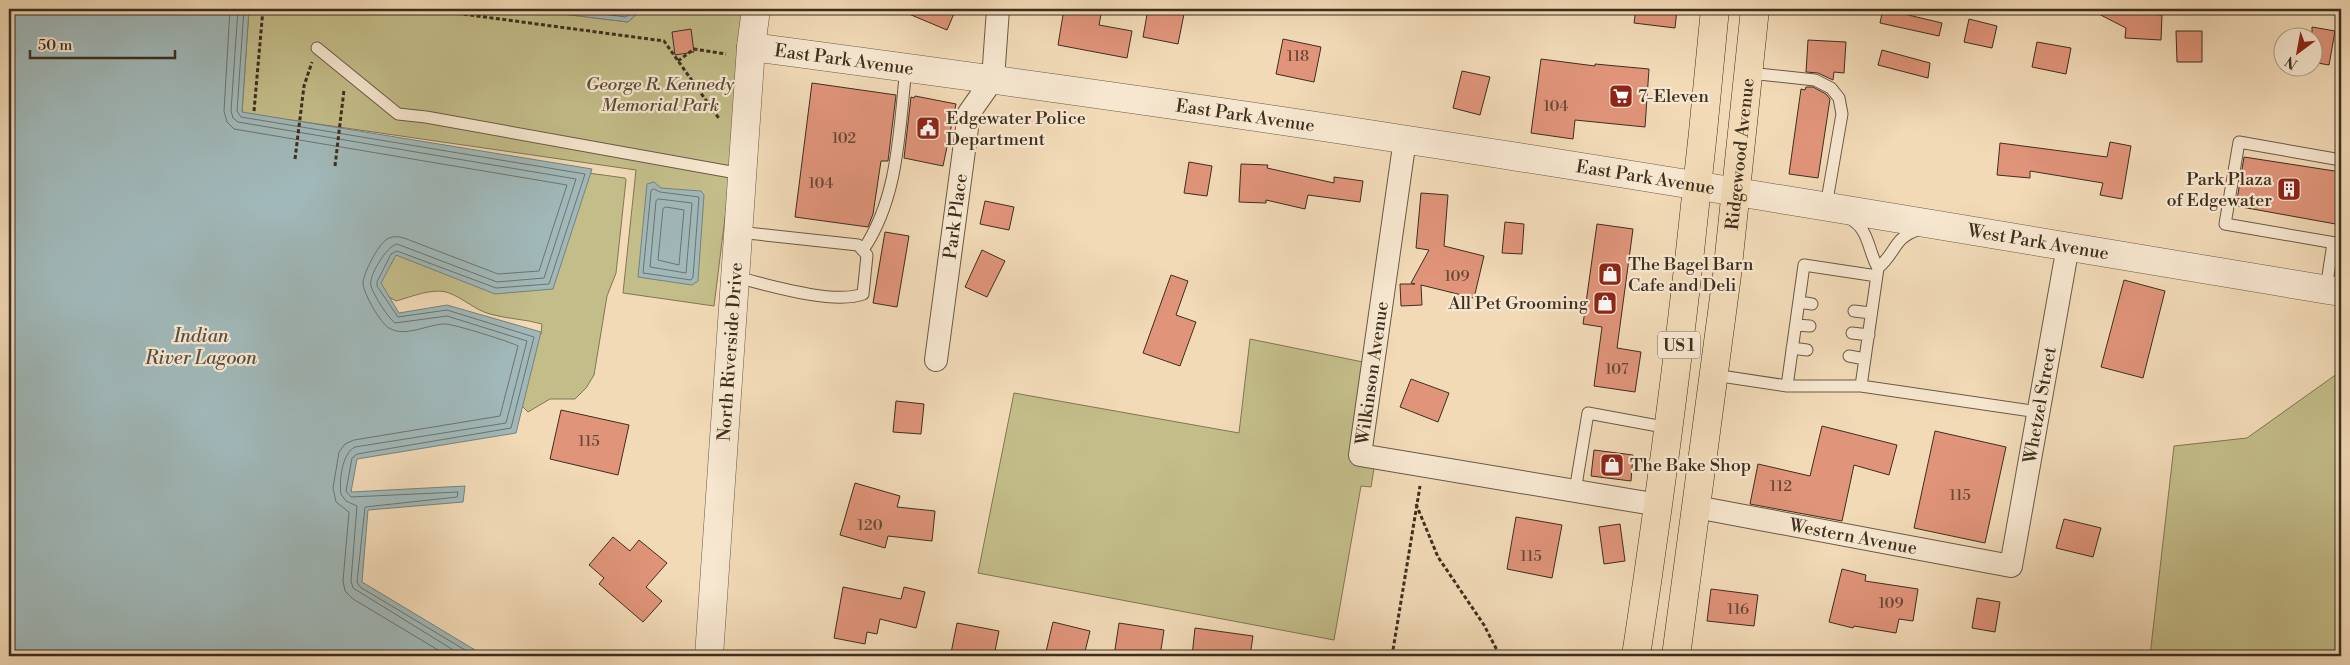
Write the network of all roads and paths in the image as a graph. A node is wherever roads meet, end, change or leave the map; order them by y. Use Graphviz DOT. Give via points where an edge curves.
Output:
graph roads {
  1 [pos="263,9"];
  2 [pos="425,9"];
  3 [pos="756,9"];
  4 [pos="998,9"];
  5 [pos="1715,9"];
  6 [pos="1754,9"];
  7 [pos="317,48"];
  8 [pos="738,51"];
  9 [pos="678,61"];
  10 [pos="906,68"];
  11 [pos="346,72"];
  12 [pos="1749,73"];
  13 [pos="993,79"];
  14 [pos="254,111"];
  15 [pos="720,120"];
  16 [pos="1404,139"];
  17 [pos="295,159"];
  18 [pos="2341,160"];
  19 [pos="335,166"];
  20 [pos="742,174"];
  21 [pos="1698,185"];
  22 [pos="1736,191"];
  23 [pos="1825,206"];
  24 [pos="1936,224"];
  25 [pos="738,232"];
  26 [pos="2337,243"];
  27 [pos="2068,246"];
  28 [pos="863,250"];
  29 [pos="1878,272"];
  30 [pos="736,278"];
  31 [pos="2334,291"];
  32 [pos="1799,302"];
  33 [pos="1812,304"];
  34 [pos="1854,311"];
  35 [pos="1872,313"];
  36 [pos="1796,325"];
  37 [pos="1810,326"];
  38 [pos="1852,333"];
  39 [pos="1869,335"];
  40 [pos="1792,348"];
  41 [pos="1807,350"];
  42 [pos="1849,356"];
  43 [pos="1865,359"];
  44 [pos="936,360"];
  45 [pos="1714,376"];
  46 [pos="1787,386"];
  47 [pos="1861,386"];
  48 [pos="2038,412"];
  49 [pos="1669,428"];
  50 [pos="1424,466"];
  51 [pos="1575,491"];
  52 [pos="1416,504"];
  53 [pos="1659,505"];
  54 [pos="1696,507"];
  55 [pos="2011,566"];
  56 [pos="709,656"];
  57 [pos="1392,656"];
  58 [pos="1500,656"];
  59 [pos="1636,656"];
  60 [pos="1676,656"];
  1 -- 14 [label="path"];
  2 -- 9 [label="path" via="664,40"];
  3 -- 8 [label="street, North Riverside Drive"];
  4 -- 13 [label="street"];
  5 -- 21 [label="main road, US 1"];
  6 -- 12 [label="main road, Ridgewood Avenue / US 1"];
  7 -- 11 [label="lane"];
  7 -- 17 [label="path" via="304,86"];
  8 -- 9 [label="path" via="694,50"];
  8 -- 10 [label="street, East Park Avenue"];
  8 -- 20 [label="street, North Riverside Drive"];
  9 -- 15 [label="path"];
  10 -- 13 [label="street, East Park Avenue"];
  10 -- 28 [label="lane" via="893,179 877,227"];
  11 -- 19 [label="path"];
  11 -- 20 [label="lane" via="398,114"];
  12 -- 22 [label="main road, Ridgewood Avenue / US 1"];
  12 -- 23 [label="lane" via="1815,80 1831,88 1839,98 1842,114"];
  13 -- 16 [label="street, East Park Avenue"];
  13 -- 44 [label="street, Park Place" via="968,113"];
  16 -- 21 [label="street, East Park Avenue"];
  16 -- 50 [label="street, Wilkinson Avenue" via="1360,455"];
  18 -- 26 [label="lane" via="2239,142 2225,224"];
  20 -- 25 [label="street, North Riverside Drive"];
  21 -- 22 [label="street, East Park Avenue"];
  21 -- 49 [label="main road, US 1"];
  22 -- 23 [label="street, West Park Avenue"];
  22 -- 45 [label="main road, Ridgewood Avenue / US 1"];
  23 -- 24 [label="street, West Park Avenue"];
  23 -- 29 [label="lane" via="1853,220 1864,230"];
  24 -- 27 [label="street, West Park Avenue"];
  24 -- 29 [label="lane" via="1906,233"];
  25 -- 28 [label="lane" via="858,245"];
  25 -- 30 [label="street, North Riverside Drive"];
  26 -- 31 [label="lane"];
  27 -- 31 [label="street, West Park Avenue"];
  27 -- 48 [label="street, Whetzel Street"];
  28 -- 30 [label="lane" via="867,255 867,266 862,294 850,299"];
  29 -- 32 [label="lane" via="1804,265"];
  29 -- 35 [label="lane"];
  30 -- 56 [label="street, North Riverside Drive"];
  32 -- 33 [label="lane"];
  32 -- 36 [label="lane"];
  34 -- 35 [label="lane"];
  35 -- 39 [label="lane"];
  36 -- 37 [label="lane"];
  36 -- 40 [label="lane"];
  38 -- 39 [label="lane"];
  39 -- 43 [label="lane"];
  40 -- 41 [label="lane"];
  40 -- 46 [label="lane"];
  42 -- 43 [label="lane"];
  43 -- 47 [label="lane"];
  45 -- 46 [label="lane"];
  45 -- 54 [label="main road, Ridgewood Avenue / US 1"];
  46 -- 47 [label="lane"];
  47 -- 48 [label="lane"];
  48 -- 55 [label="street, Whetzel Street"];
  49 -- 51 [label="lane" via="1588,413"];
  49 -- 53 [label="main road, US 1"];
  50 -- 51 [label="street, Wilkinson Avenue"];
  50 -- 52 [label="path"];
  51 -- 53 [label="street, Wilkinson Avenue"];
  52 -- 57 [label="path"];
  52 -- 58 [label="path" via="1438,557 1484,625"];
  53 -- 59 [label="main road, US 1"];
  54 -- 55 [label="street, Western Avenue"];
  54 -- 60 [label="main road, Ridgewood Avenue / US 1"];
}
